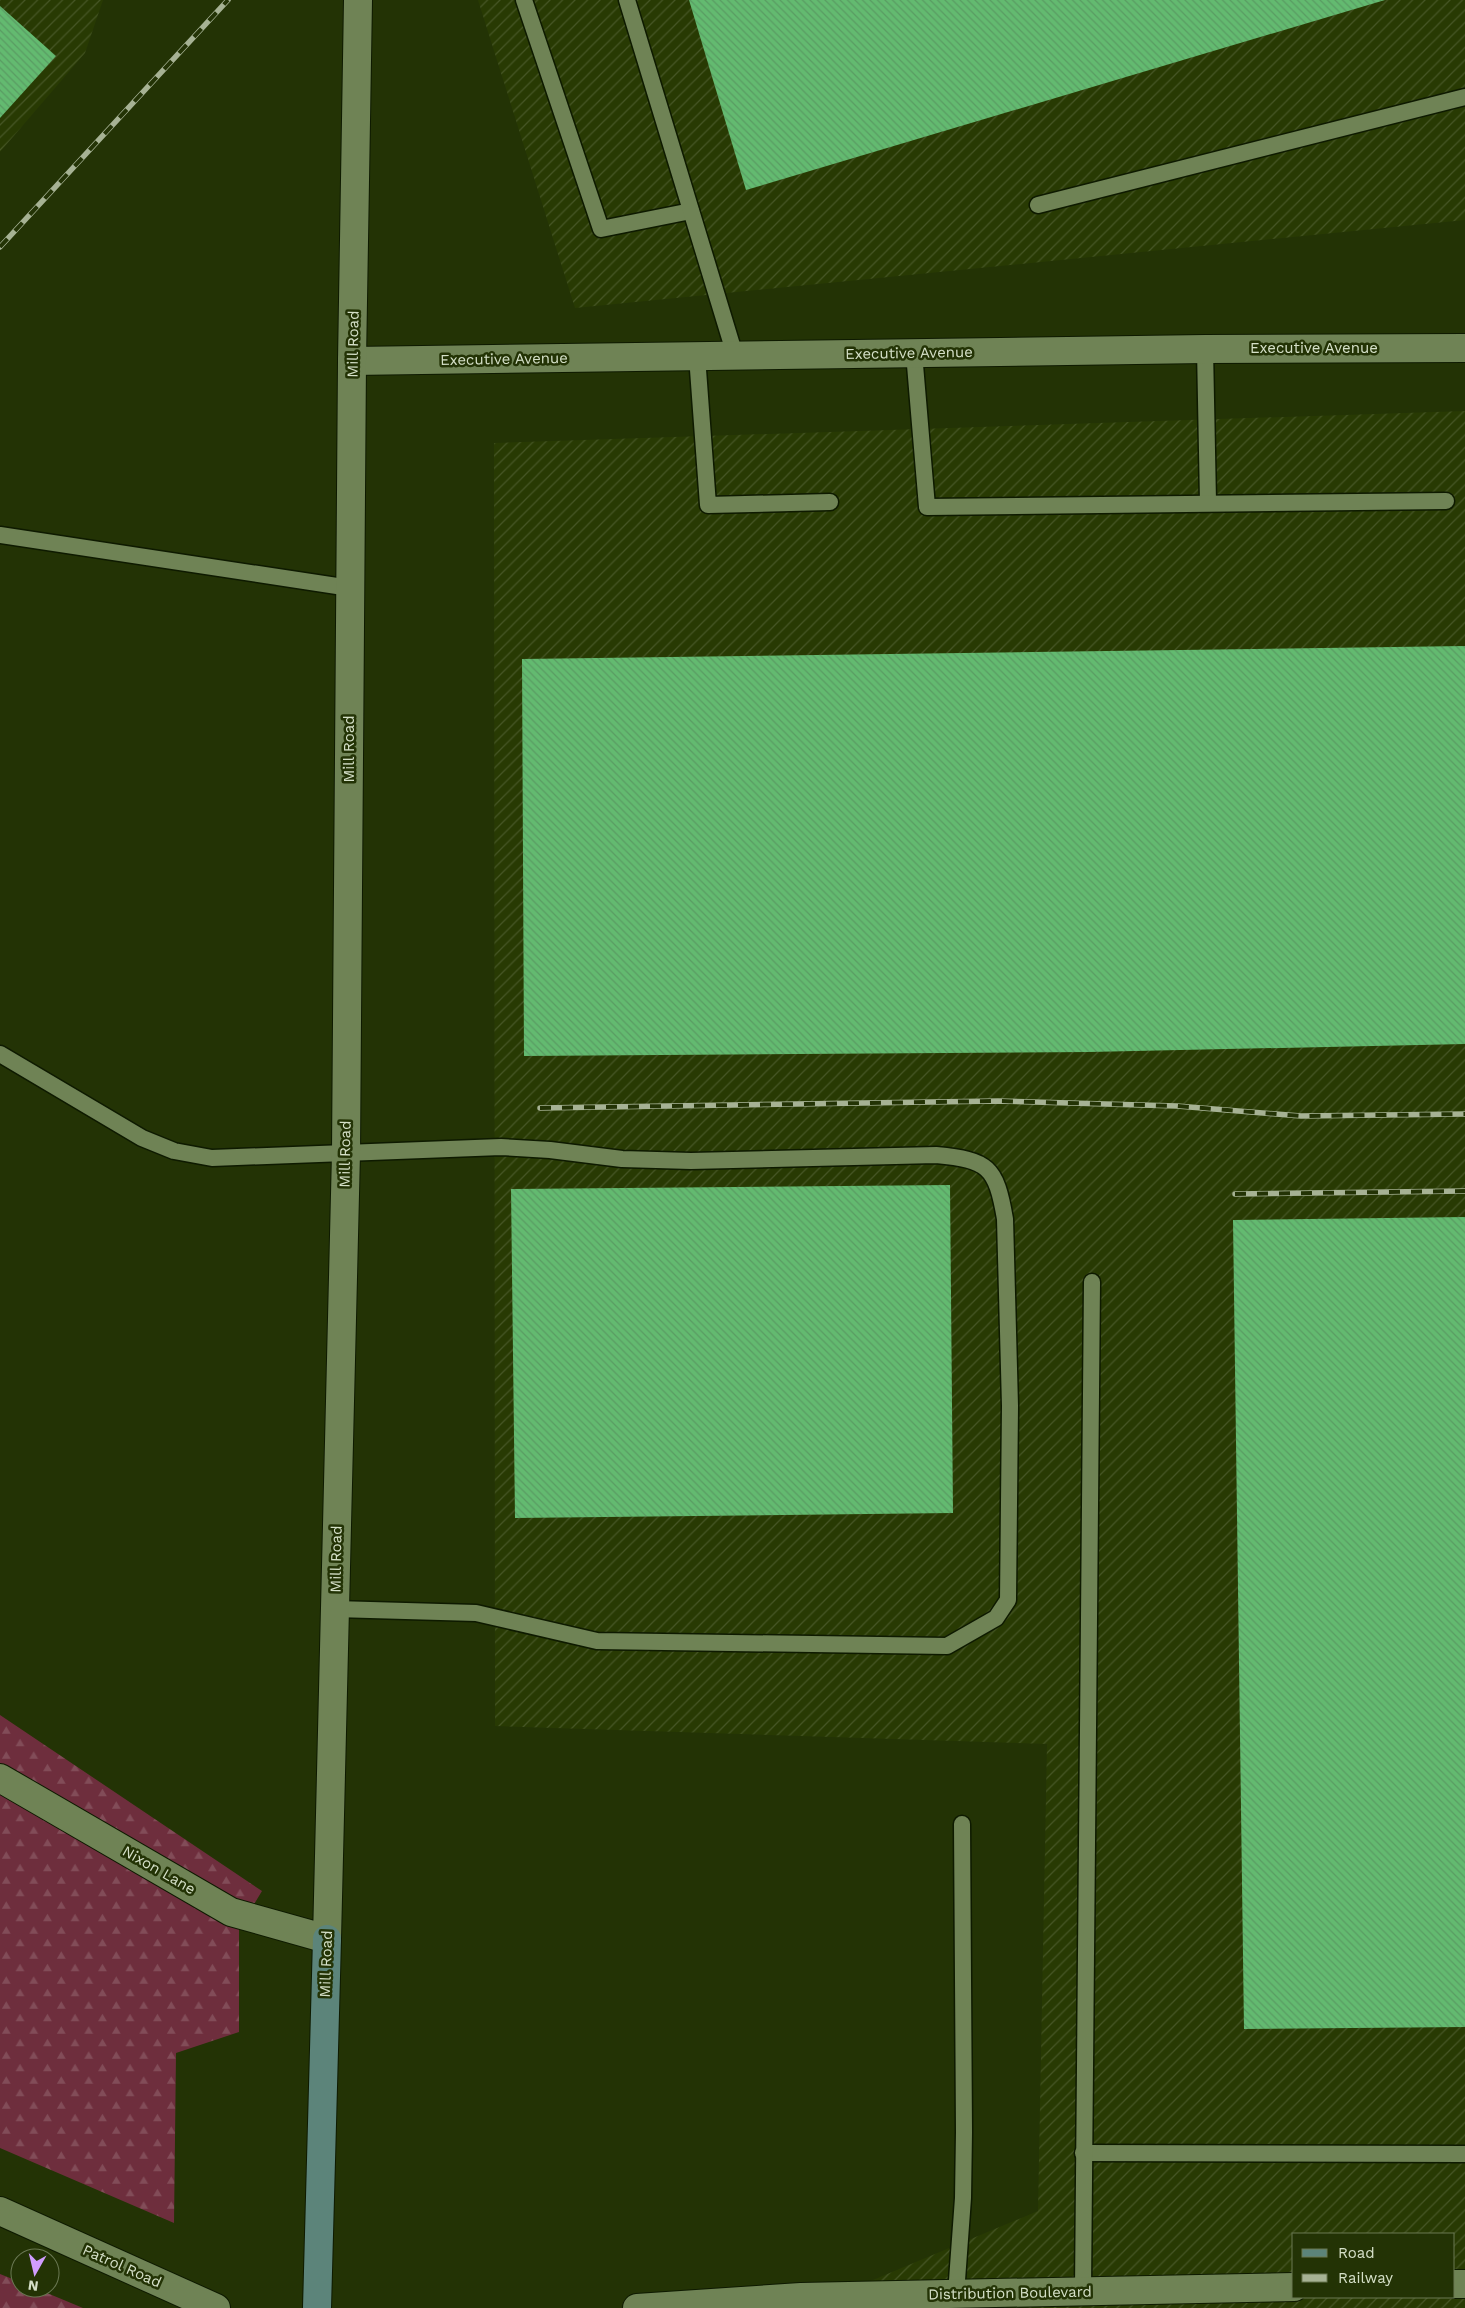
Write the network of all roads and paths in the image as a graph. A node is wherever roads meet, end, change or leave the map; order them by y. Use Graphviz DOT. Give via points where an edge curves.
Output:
graph roads {
  1 [pos="358,0"];
  2 [pos="524,0"];
  3 [pos="627,0"];
  4 [pos="1465,97"];
  5 [pos="1038,205"];
  6 [pos="691,211"];
  7 [pos="1205,348"];
  8 [pos="1465,348"];
  9 [pos="914,353"];
  10 [pos="735,355"];
  11 [pos="697,356"];
  12 [pos="352,361"];
  13 [pos="1446,501"];
  14 [pos="830,502"];
  15 [pos="1208,502"];
  16 [pos="0,535"];
  17 [pos="350,588"];
  18 [pos="0,1054"];
  19 [pos="346,1153"];
  20 [pos="1092,1282"];
  21 [pos="334,1609"];
  22 [pos="0,1778"];
  23 [pos="962,1824"];
  24 [pos="327,1939"];
  25 [pos="1083,2153"];
  26 [pos="1465,2154"];
  27 [pos="0,2211"];
  28 [pos="1292,2287"];
  29 [pos="1083,2292"];
  30 [pos="956,2294"];
  31 [pos="216,2308"];
  32 [pos="317,2308"];
  33 [pos="637,2308"];
  1 -- 12 [label="street, Mill Road"];
  2 -- 6 [label="lane" via="602,229"];
  3 -- 6 [label="lane"];
  4 -- 5 [label="lane"];
  6 -- 10 [label="lane"];
  7 -- 8 [label="street, Executive Avenue"];
  7 -- 9 [label="street, Executive Avenue"];
  7 -- 15 [label="lane"];
  9 -- 10 [label="street, Executive Avenue"];
  9 -- 15 [label="lane" via="927,507"];
  10 -- 11 [label="street, Executive Avenue"];
  11 -- 12 [label="street, Executive Avenue"];
  11 -- 14 [label="lane" via="708,505"];
  12 -- 17 [label="street, Mill Road"];
  13 -- 15 [label="lane"];
  16 -- 17 [label="lane"];
  17 -- 19 [label="street, Mill Road"];
  18 -- 19 [label="lane" via="142,1138 174,1151 212,1158"];
  19 -- 21 [label="street, Mill Road"];
  19 -- 21 [label="lane" via="501,1147 622,1159 731,1162 936,1155 980,1163 992,1175 998,1188 1005,1219 1010,1406 1008,1600 996,1618 947,1646 597,1641 476,1613"];
  20 -- 25 [label="lane"];
  21 -- 24 [label="street, Mill Road"];
  22 -- 24 [label="street, Nixon Lane" via="231,1912"];
  23 -- 30 [label="lane" via="964,2142"];
  24 -- 32 [label="street, Mill Road"];
  25 -- 26 [label="lane"];
  25 -- 29 [label="lane"];
  27 -- 31 [label="street, Patrol Road"];
  28 -- 29 [label="street, Distribution Boulevard"];
  29 -- 30 [label="street, Distribution Boulevard"];
  30 -- 33 [label="street, Distribution Boulevard" via="801,2298"];
}
